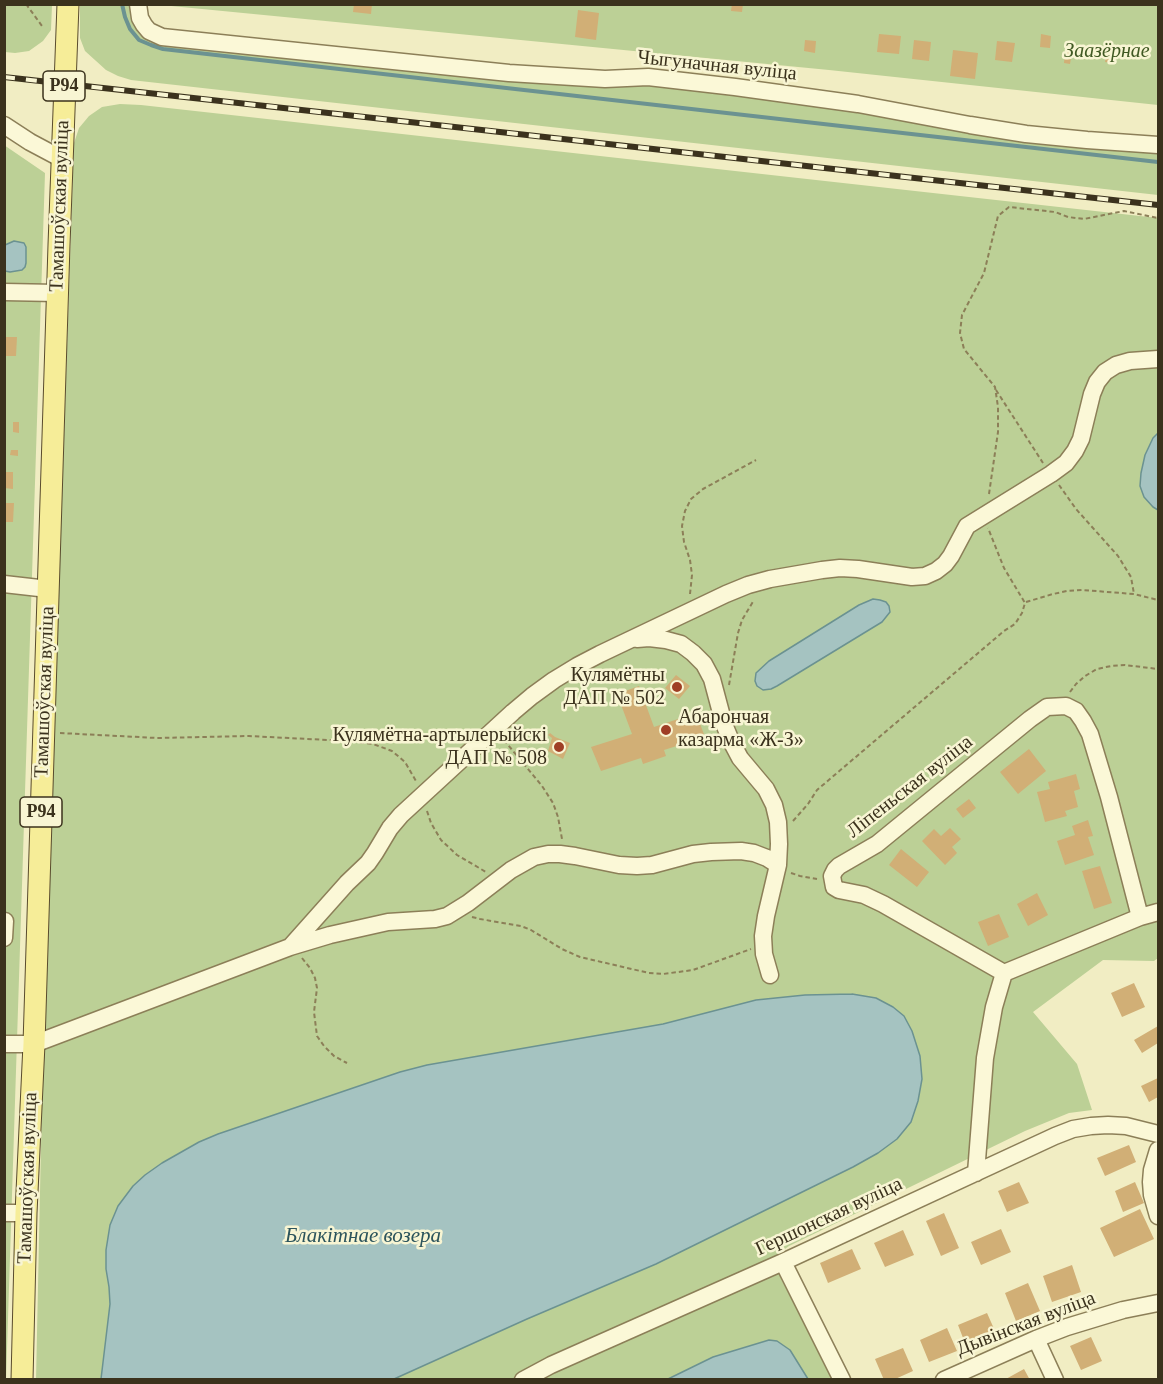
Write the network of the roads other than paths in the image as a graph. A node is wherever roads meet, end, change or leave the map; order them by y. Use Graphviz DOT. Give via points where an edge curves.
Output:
graph roads {
  1 [pos="68,4"];
  2 [pos="138,4"];
  3 [pos="4,125"];
  4 [pos="1158,145"];
  5 [pos="62,159"];
  6 [pos="4,292"];
  7 [pos="57,293"];
  8 [pos="1158,359"];
  9 [pos="4,584"];
  10 [pos="48,589"];
  11 [pos="630,640"];
  12 [pos="778,865"];
  13 [pos="1158,912"];
  14 [pos="1140,917"];
  15 [pos="5,921"];
  16 [pos="4,938"];
  17 [pos="291,947"];
  18 [pos="1004,973"];
  19 [pos="770,975"];
  20 [pos="4,1044"];
  21 [pos="34,1044"];
  22 [pos="1158,1134"];
  23 [pos="1158,1150"];
  24 [pos="976,1173"];
  25 [pos="4,1213"];
  26 [pos="26,1213"];
  27 [pos="1158,1216"];
  28 [pos="783,1262"];
  29 [pos="1158,1303"];
  30 [pos="1036,1339"];
  31 [pos="22,1380"];
  32 [pos="523,1380"];
  33 [pos="842,1380"];
  34 [pos="944,1380"];
  35 [pos="1056,1380"];
  1 -- 5 [label="main road, Тамашоўская вуліца / Р94"];
  2 -- 4 [label="street, Чыгуначная вуліца" via="144,25 162,37 542,76 648,76 858,104 1026,134"];
  3 -- 5 [label="street"];
  5 -- 7 [label="main road, Тамашоўская вуліца / Р94"];
  6 -- 7 [label="street"];
  7 -- 10 [label="main road, Тамашоўская вуліца / Р94"];
  8 -- 11 [label="street" via="1130,361 1106,372 1097,382 1081,439 1066,463 967,526 951,556 936,571 912,577 840,568 770,579 726,594"];
  9 -- 10 [label="street"];
  10 -- 21 [label="main road, Тамашоўская вуліца / Р94"];
  11 -- 12 [label="street" via="649,638 681,644 704,664 740,758 774,805"];
  11 -- 17 [label="street" via="577,666 531,696 401,815 368,863"];
  12 -- 17 [label="street" via="741,851 693,854 637,866 548,854 517,866 458,910 435,919 371,925"];
  12 -- 19 [label="street" via="766,916 764,954"];
  13 -- 14 [label="street"];
  14 -- 18 [label="street"];
  14 -- 18 [label="street, Ліпеньская вуліца" via="1089,734 1076,711 1066,706 1047,707 877,844 839,866 832,879 839,890 873,899"];
  15 -- 16 [label="street"];
  17 -- 21 [label="street"];
  18 -- 24 [label="street" via="985,1058"];
  20 -- 21 [label="street"];
  21 -- 26 [label="main road, Тамашоўская вуліца / Р94"];
  22 -- 24 [label="street, Гершонская вуліца" via="1126,1126 1073,1129"];
  23 -- 27 [label="street" via="1151,1182"];
  24 -- 28 [label="street, Гершонская вуліца"];
  25 -- 26 [label="street"];
  26 -- 31 [label="main road, Тамашоўская вуліца / Р94"];
  28 -- 32 [label="street, Гершонская вуліца"];
  28 -- 33 [label="street"];
  29 -- 30 [label="street, Дывінская вуліца" via="1093,1318"];
  30 -- 34 [label="street, Дывінская вуліца"];
  30 -- 35 [label="street"];
}
